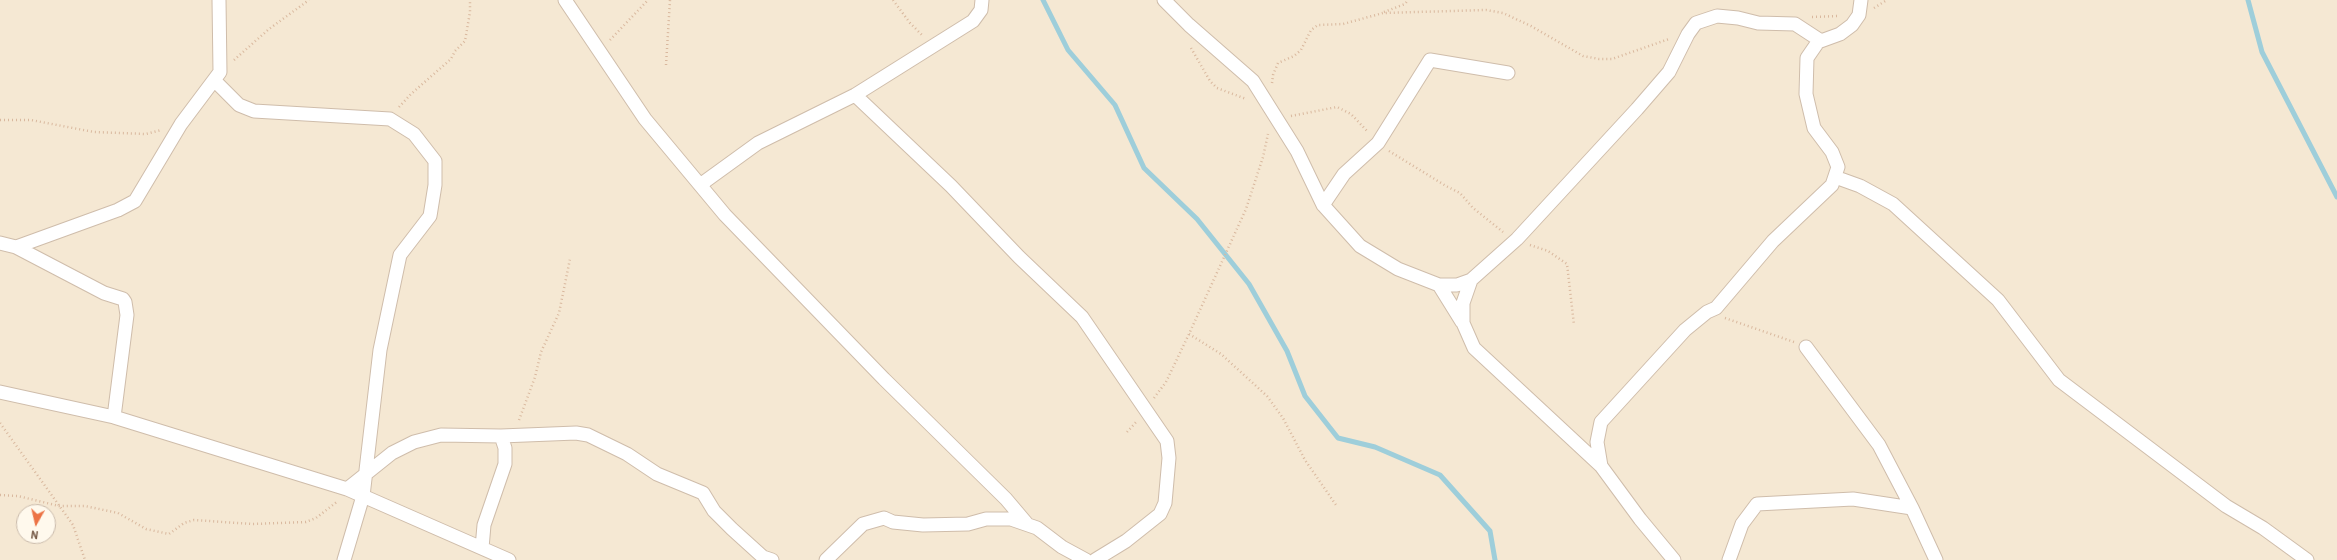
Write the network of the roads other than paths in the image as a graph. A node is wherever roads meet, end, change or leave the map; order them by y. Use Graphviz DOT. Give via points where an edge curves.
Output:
graph roads {
  1 [pos="219,0"];
  2 [pos="565,0"];
  3 [pos="982,0"];
  4 [pos="1164,0"];
  5 [pos="1861,0"];
  6 [pos="1821,41"];
  7 [pos="1508,73"];
  8 [pos="217,76"];
  9 [pos="855,95"];
  10 [pos="1835,177"];
  11 [pos="700,185"];
  12 [pos="1323,205"];
  13 [pos="0,243"];
  14 [pos="16,247"];
  15 [pos="1471,280"];
  16 [pos="1438,285"];
  17 [pos="1463,323"];
  18 [pos="1806,346"];
  19 [pos="0,392"];
  20 [pos="114,417"];
  21 [pos="505,436"];
  22 [pos="1601,466"];
  23 [pos="366,474"];
  24 [pos="347,489"];
  25 [pos="363,496"];
  26 [pos="1912,508"];
  27 [pos="1028,525"];
  28 [pos="482,548"];
  29 [pos="344,560"];
  30 [pos="509,560"];
  31 [pos="772,560"];
  32 [pos="826,560"];
  33 [pos="1086,560"];
  34 [pos="1095,560"];
  35 [pos="1674,560"];
  36 [pos="1729,560"];
  37 [pos="1936,560"];
  38 [pos="2307,560"];
  1 -- 8 [label="street"];
  2 -- 11 [label="street" via="645,119"];
  3 -- 9 [label="street" via="981,10 973,21"];
  4 -- 12 [label="street" via="1253,81 1297,151"];
  5 -- 6 [label="street" via="1859,15 1852,26"];
  6 -- 10 [label="street" via="1807,58 1806,94 1814,128 1832,152 1838,167"];
  6 -- 15 [label="street" via="1794,24 1758,24 1738,18 1717,16 1696,23 1669,72 1580,172 1516,239"];
  7 -- 12 [label="street" via="1430,60 1378,143 1344,174"];
  8 -- 14 [label="street" via="181,124 136,201"];
  8 -- 23 [label="street" via="239,105 254,111 390,119 414,134 435,161 430,216 400,255 380,350"];
  9 -- 11 [label="street" via="758,142"];
  9 -- 34 [label="street" via="951,186 1019,258 1082,317 1167,441 1169,458 1165,503 1160,514 1148,526"];
  10 -- 22 [label="street" via="1832,185 1773,241 1716,308 1685,330 1601,422 1597,442"];
  10 -- 38 [label="street" via="1860,186 1893,204 1998,300 2059,380 2226,506 2263,528"];
  11 -- 27 [label="street" via="730,221 884,379 1006,499"];
  12 -- 16 [label="street" via="1360,246 1398,269"];
  13 -- 14 [label="street"];
  14 -- 20 [label="street" via="125,302 127,315"];
  15 -- 16 [label="street" via="1457,285"];
  15 -- 17 [label="street" via="1463,303"];
  16 -- 17 [label="street"];
  17 -- 22 [label="street" via="1474,348"];
  18 -- 26 [label="street" via="1879,446"];
  19 -- 20 [label="street"];
  20 -- 24 [label="street"];
  21 -- 23 [label="street" via="441,434 414,442 392,453"];
  21 -- 28 [label="street" via="506,464 484,525"];
  21 -- 31 [label="street" via="576,433 588,435 627,454 657,474 703,494 714,511 732,529 763,557"];
  22 -- 35 [label="street"];
  23 -- 24 [label="street"];
  23 -- 25 [label="street"];
  24 -- 25 [label="street"];
  25 -- 28 [label="street"];
  25 -- 29 [label="street"];
  26 -- 36 [label="street" via="1853,499 1757,504 1742,524"];
  26 -- 37 [label="street"];
  27 -- 32 [label="street" via="1011,519 986,519 968,524 923,525 893,522 884,518 863,524"];
  27 -- 33 [label="street" via="1037,528 1062,547"];
  28 -- 30 [label="street"];
}
